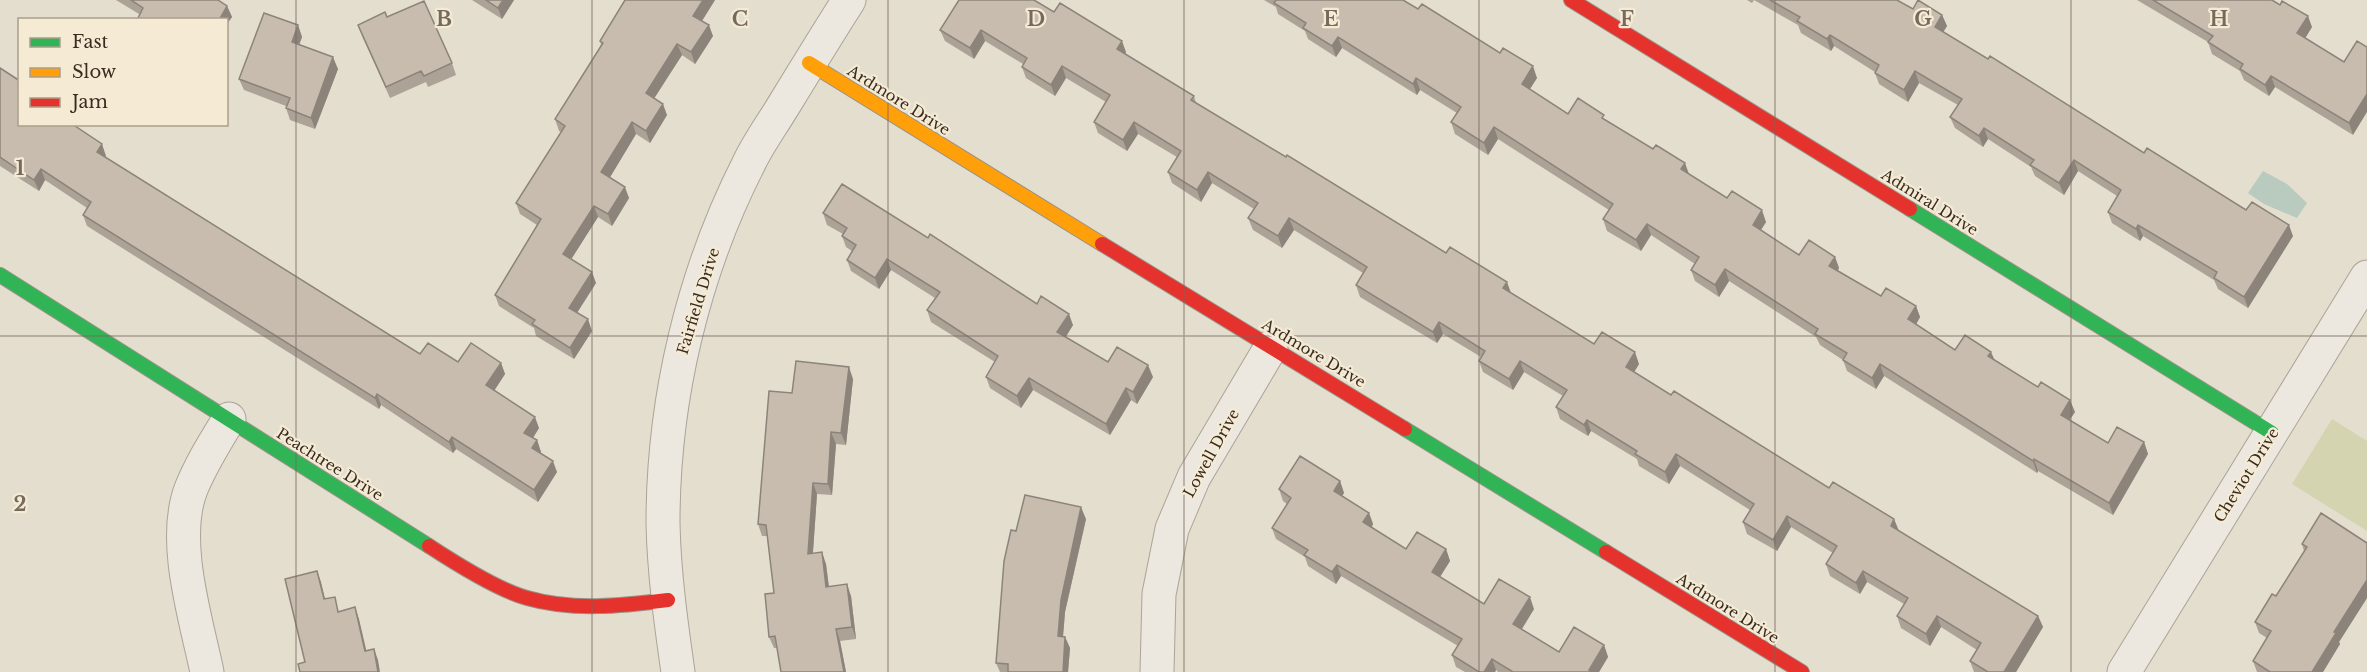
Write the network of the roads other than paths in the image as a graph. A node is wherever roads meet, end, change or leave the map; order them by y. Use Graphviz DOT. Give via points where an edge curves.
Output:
graph roads {
  1 [pos="849,0"];
  2 [pos="1571,0"];
  3 [pos="809,63"];
  4 [pos="0,275"];
  5 [pos="2367,277"];
  6 [pos="1271,347"];
  7 [pos="229,419"];
  8 [pos="2272,433"];
  9 [pos="668,600"];
  10 [pos="207,672"];
  11 [pos="678,672"];
  12 [pos="1157,672"];
  13 [pos="1802,672"];
  14 [pos="2124,672"];
  1 -- 3 [label="street, Fairfield Drive"];
  2 -- 8 [label="street, Admiral Drive"];
  3 -- 6 [label="street, Ardmore Drive"];
  3 -- 9 [label="street, Fairfield Drive" via="749,162 723,220 684,339 672,401 666,464 663,523"];
  4 -- 7 [label="street, Peachtree Drive"];
  5 -- 8 [label="street, Cheviot Drive"];
  6 -- 12 [label="street, Lowell Drive" via="1194,477 1172,529 1159,594"];
  6 -- 13 [label="street, Ardmore Drive"];
  7 -- 9 [label="street, Peachtree Drive" via="446,557 526,598 580,606"];
  7 -- 10 [label="street" via="190,490 184,521 185,559"];
  8 -- 14 [label="street, Cheviot Drive"];
  9 -- 11 [label="street, Fairfield Drive"];
}
